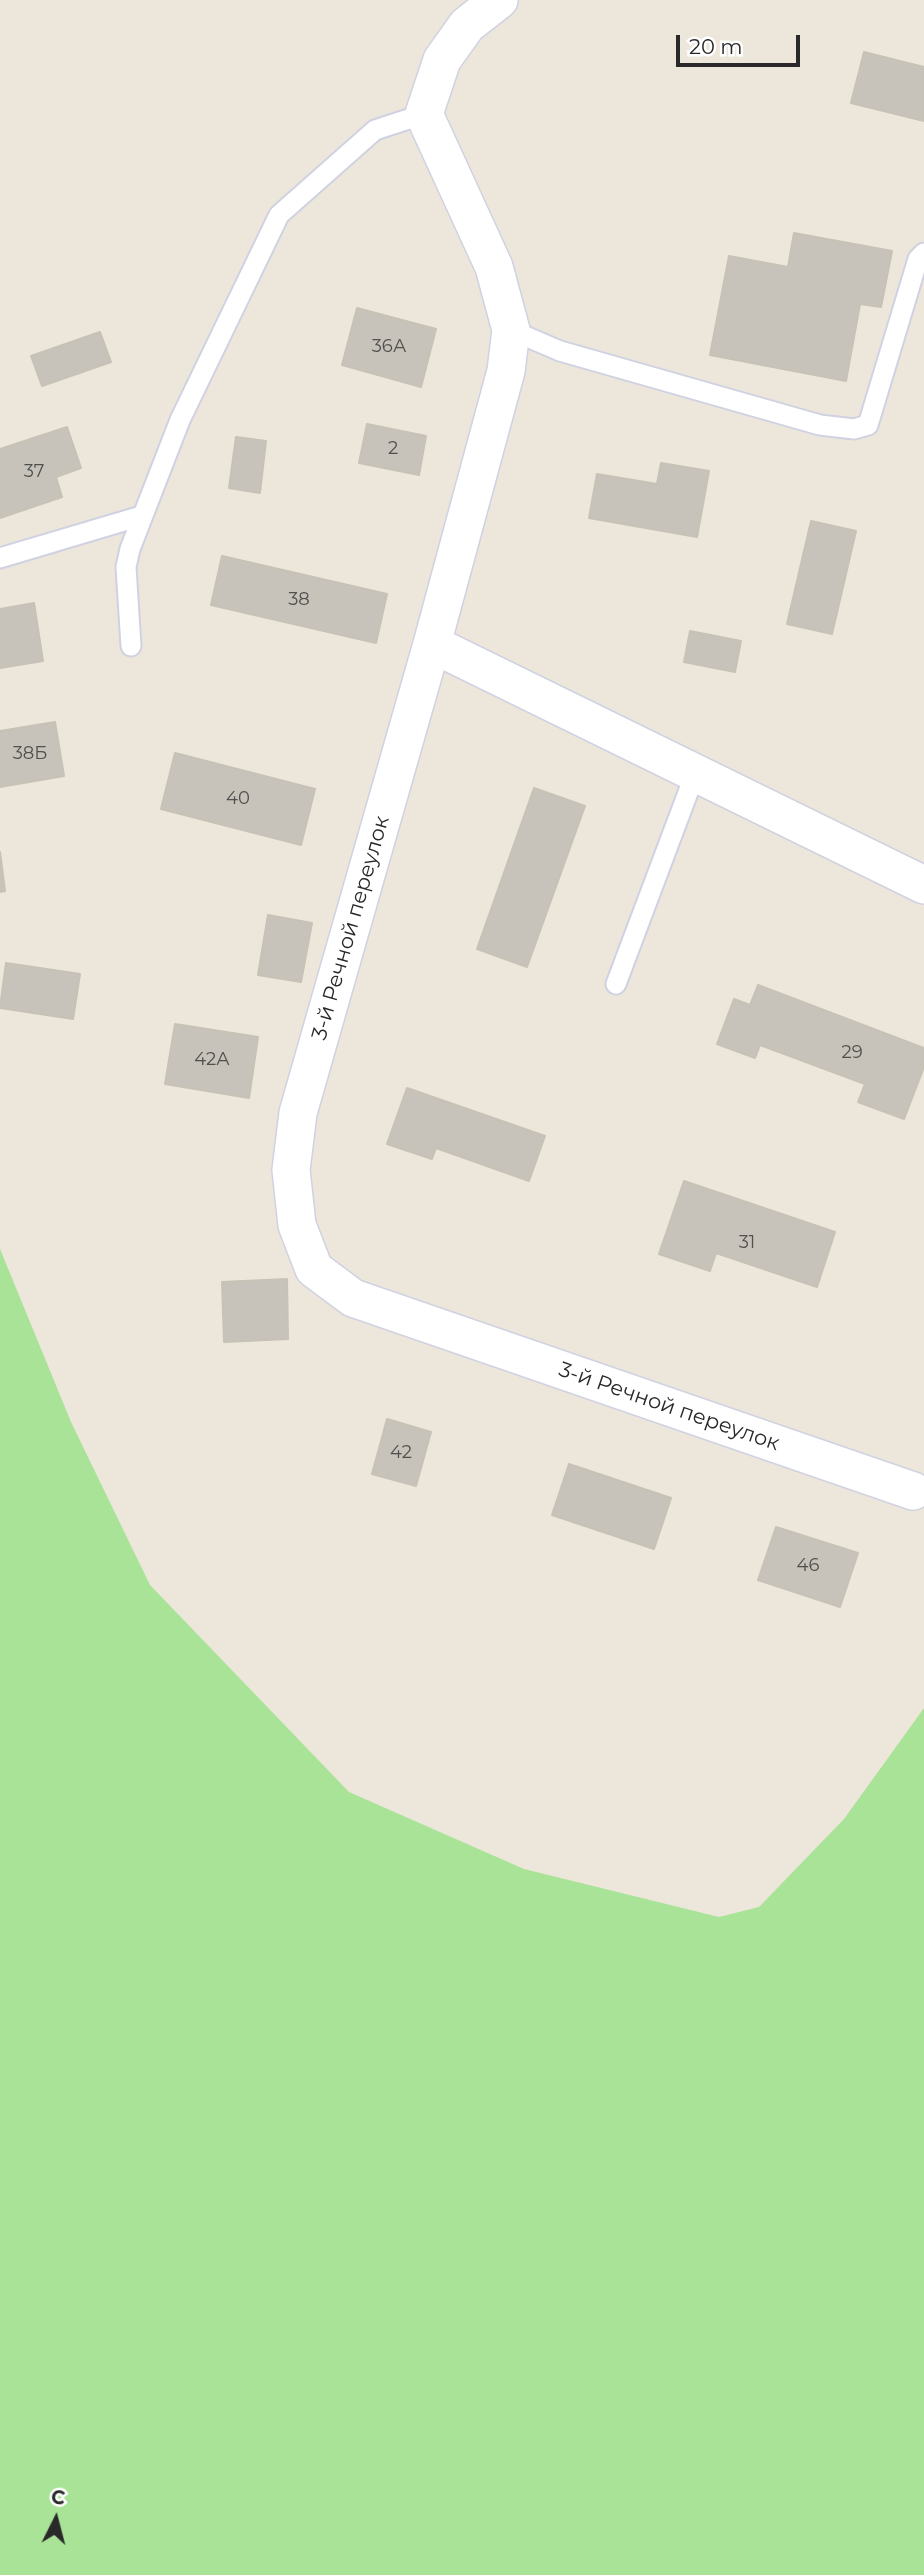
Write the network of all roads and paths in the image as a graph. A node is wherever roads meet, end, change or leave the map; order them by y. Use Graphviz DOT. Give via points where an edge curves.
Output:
graph roads {
  1 [pos="499,0"];
  2 [pos="424,114"];
  3 [pos="924,253"];
  4 [pos="511,330"];
  5 [pos="141,516"];
  6 [pos="0,558"];
  7 [pos="432,644"];
  8 [pos="131,646"];
  9 [pos="695,774"];
  10 [pos="924,885"];
  11 [pos="616,984"];
  12 [pos="913,1491"];
  1 -- 2 [label="street" via="467,25 442,60"];
  2 -- 4 [label="street, 3-й Речной переулок" via="494,267"];
  2 -- 5 [label="lane" via="375,130 279,215 180,420"];
  3 -- 4 [label="lane" via="918,260 868,425 853,429 820,425 560,351"];
  4 -- 7 [label="street, 3-й Речной переулок" via="506,371"];
  5 -- 6 [label="lane"];
  5 -- 8 [label="lane" via="126,567"];
  7 -- 9 [label="street"];
  7 -- 12 [label="street, 3-й Речной переулок" via="298,1113 291,1170 297,1225 314,1269 353,1298"];
  9 -- 10 [label="street"];
  9 -- 11 [label="lane"];
}
